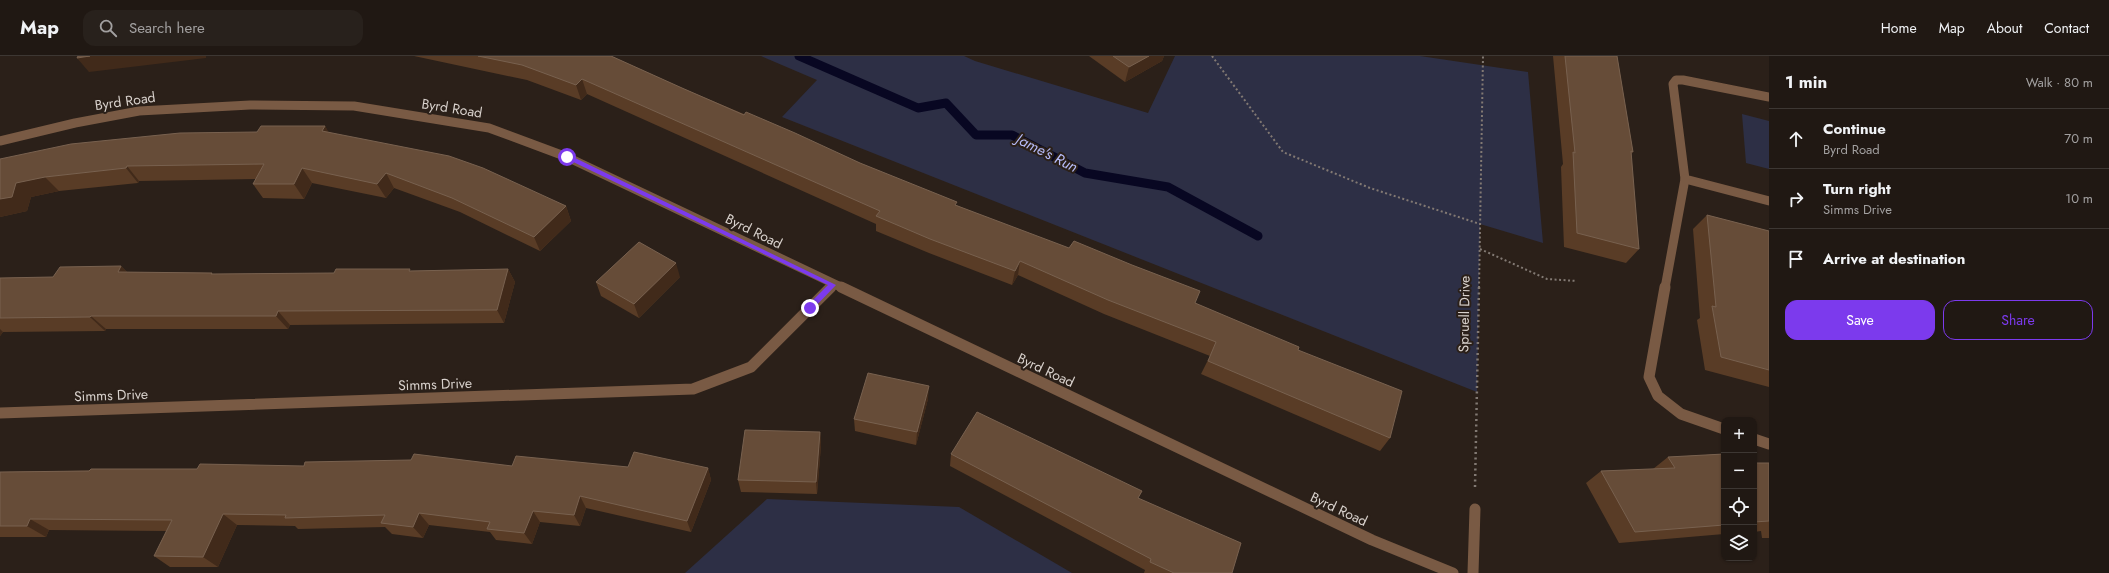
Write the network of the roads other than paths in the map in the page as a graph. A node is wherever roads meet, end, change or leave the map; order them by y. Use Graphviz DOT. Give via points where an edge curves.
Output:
graph roads {
  1 [pos="1769,97"];
  2 [pos="0,142"];
  3 [pos="1685,179"];
  4 [pos="1769,201"];
  5 [pos="832,285"];
  6 [pos="0,413"];
  7 [pos="1721,428"];
  8 [pos="1757,440"];
  9 [pos="1769,444"];
  10 [pos="1475,509"];
  11 [pos="1453,573"];
  12 [pos="1473,573"];
  1 -- 3 [label="street" via="1676,80 1673,84"];
  2 -- 5 [label="street, Byrd Road" via="75,123 139,111 250,105 354,106 489,128 567,157"];
  3 -- 4 [label="street"];
  3 -- 7 [label="street" via="1649,377 1658,396 1681,414"];
  5 -- 6 [label="street, Simms Drive" via="750,367 693,389"];
  5 -- 11 [label="street, Byrd Road" via="1372,540"];
  8 -- 9 [label="street"];
  10 -- 12 [label="street"];
}
